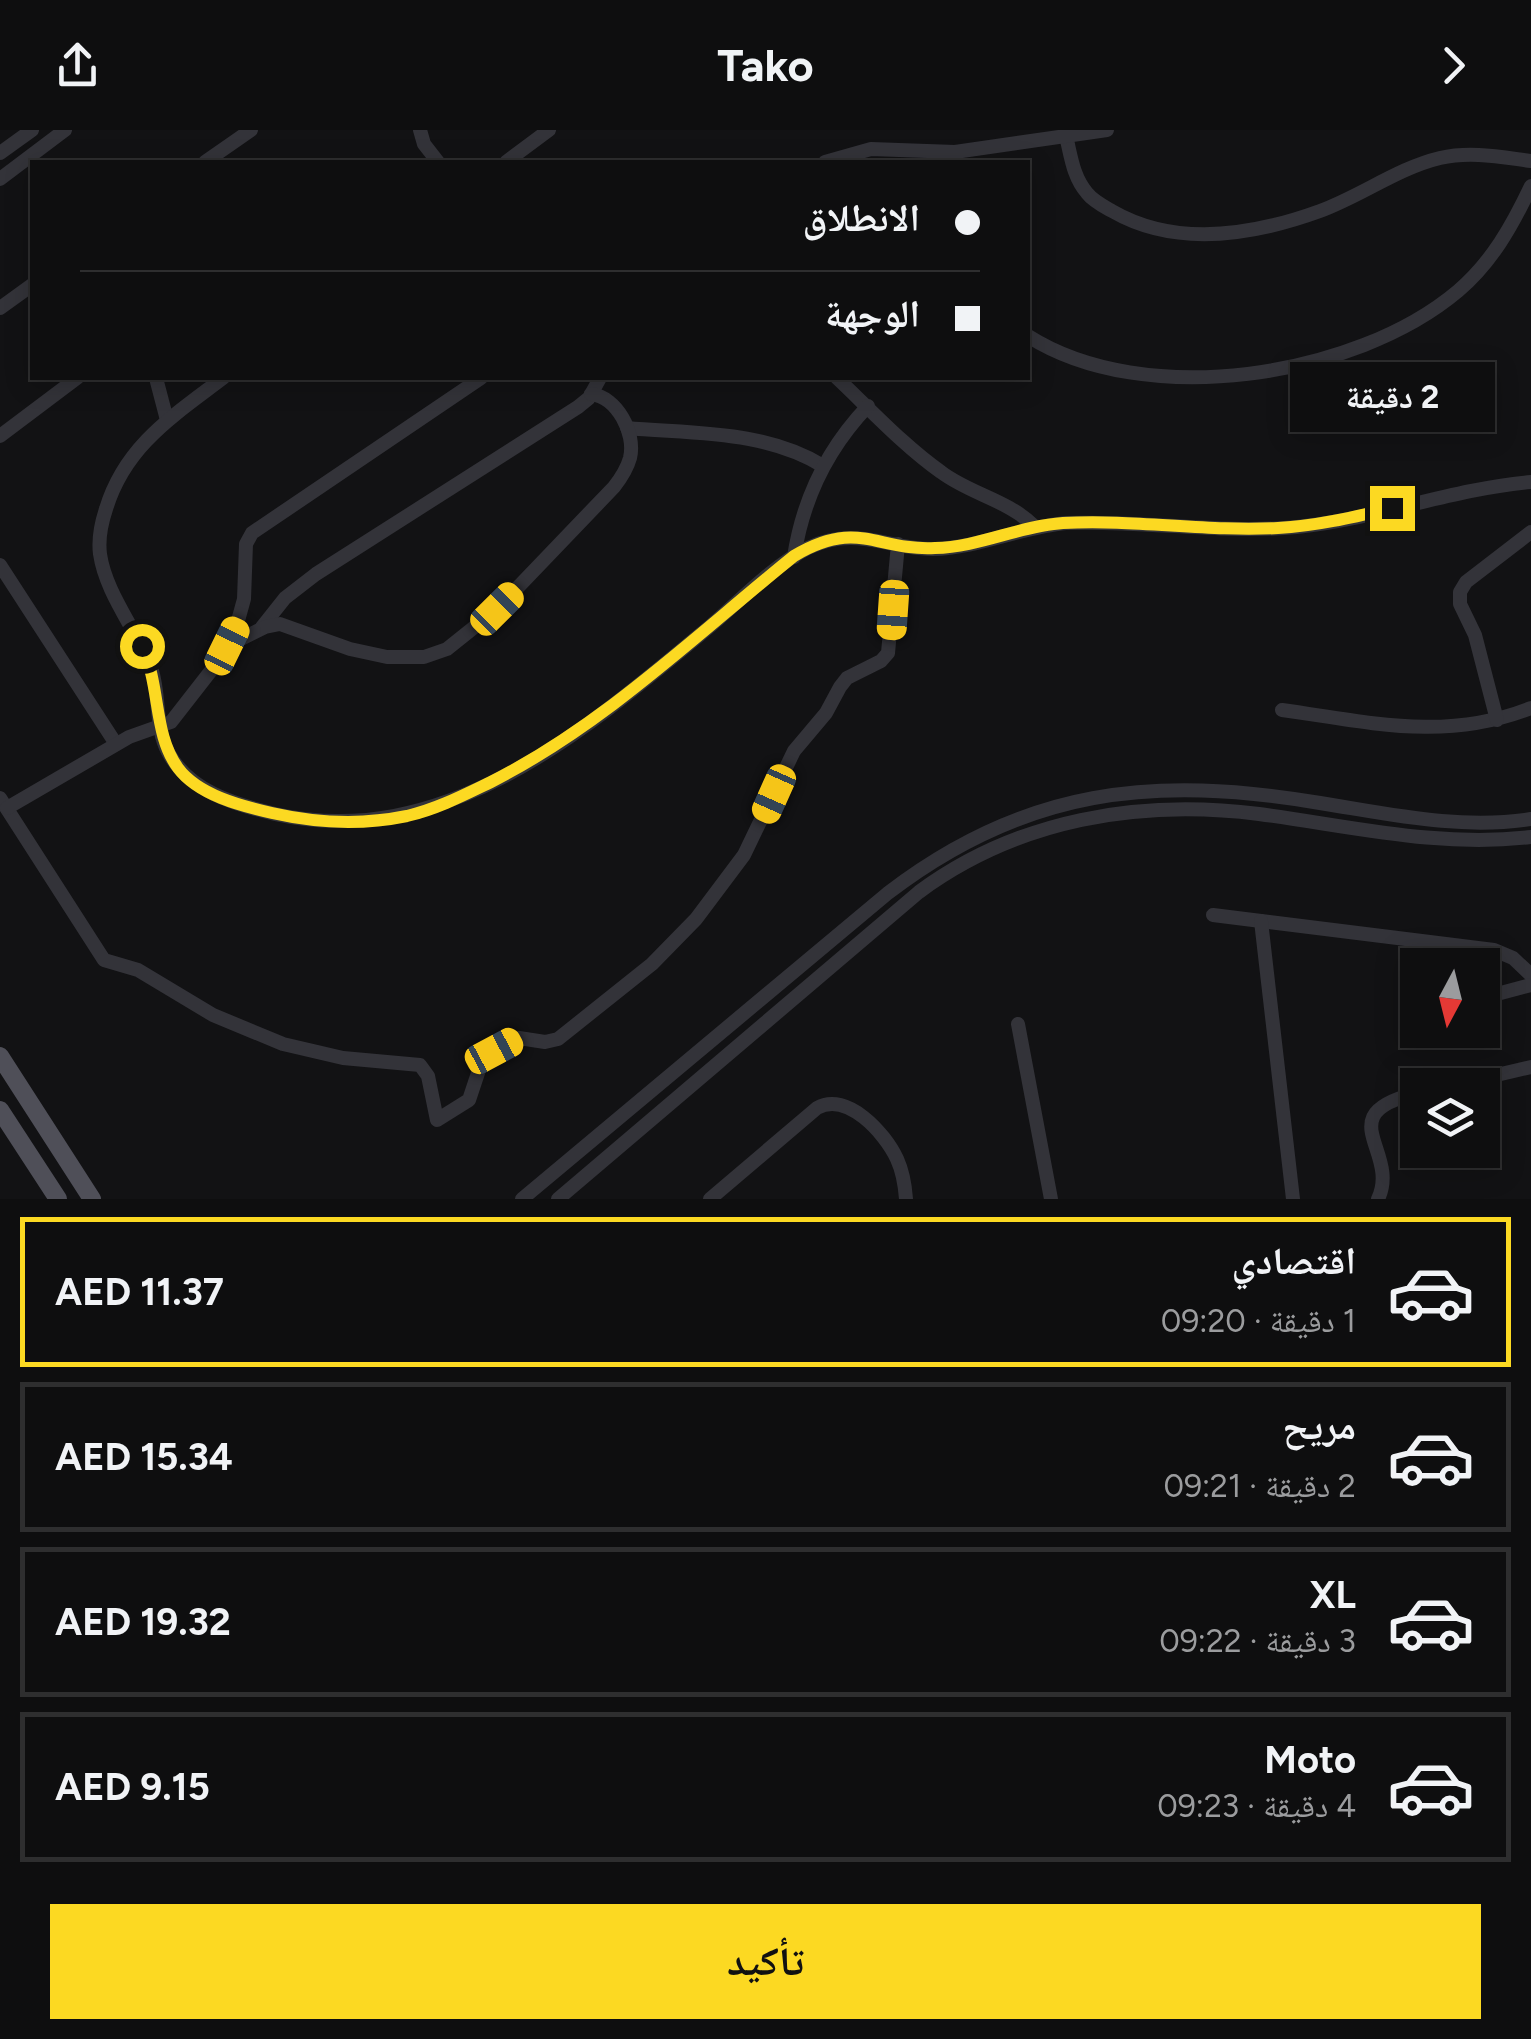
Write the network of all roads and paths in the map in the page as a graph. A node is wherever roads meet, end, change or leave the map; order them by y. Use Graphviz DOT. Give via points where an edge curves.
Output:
graph roads {
  1 [pos="32,130"];
  2 [pos="65,130"];
  3 [pos="251,130"];
  4 [pos="420,130"];
  5 [pos="549,130"];
  6 [pos="1107,130"];
  7 [pos="1066,136"];
  8 [pos="0,153"];
  9 [pos="915,157"];
  10 [pos="208,160"];
  11 [pos="436,160"];
  12 [pos="509,160"];
  13 [pos="832,160"];
  14 [pos="1531,162"];
  15 [pos="0,179"];
  16 [pos="1531,186"];
  17 [pos="30,286"];
  18 [pos="0,308"];
  19 [pos="1030,337"];
  20 [pos="74,380"];
  21 [pos="157,380"];
  22 [pos="221,380"];
  23 [pos="478,380"];
  24 [pos="599,380"];
  25 [pos="839,380"];
  26 [pos="591,394"];
  27 [pos="868,406"];
  28 [pos="167,420"];
  29 [pos="627,428"];
  30 [pos="0,436"];
  31 [pos="822,466"];
  32 [pos="1531,482"];
  33 [pos="1034,526"];
  34 [pos="1531,532"];
  35 [pos="898,544"];
  36 [pos="794,556"];
  37 [pos="0,565"];
  38 [pos="260,629"];
  39 [pos="227,646"];
  40 [pos="1531,708"];
  41 [pos="1282,710"];
  42 [pos="1497,720"];
  43 [pos="161,728"];
  44 [pos="116,744"];
  45 [pos="3,803"];
  46 [pos="1531,819"];
  47 [pos="1531,837"];
  48 [pos="1213,915"];
  49 [pos="1261,921"];
  50 [pos="1531,975"];
  51 [pos="1531,985"];
  52 [pos="1500,993"];
  53 [pos="1018,1024"];
  54 [pos="0,1056"];
  55 [pos="1531,1067"];
  56 [pos="1500,1074"];
  57 [pos="1400,1098"];
  58 [pos="0,1110"];
  59 [pos="58,1199"];
  60 [pos="92,1199"];
  61 [pos="522,1199"];
  62 [pos="558,1199"];
  63 [pos="710,1199"];
  64 [pos="906,1199"];
  65 [pos="1052,1199"];
  66 [pos="1293,1199"];
  67 [pos="1378,1199"];
  1 -- 8 [label="street"];
  2 -- 15 [label="street"];
  3 -- 10 [label="street"];
  4 -- 11 [label="street"];
  5 -- 12 [label="street"];
  6 -- 7 [label="street"];
  7 -- 9 [label="street"];
  7 -- 14 [label="street" via="1076,176 1094,200 1136,223 1188,234 1297,219 1450,156"];
  9 -- 13 [label="street" via="871,149"];
  16 -- 19 [label="street" via="1508,233 1471,279 1414,322 1344,352 1264,370 1180,376 1089,364"];
  17 -- 18 [label="street"];
  20 -- 30 [label="street"];
  21 -- 28 [label="street"];
  22 -- 28 [label="street"];
  23 -- 39 [label="street" via="257,527 246,544 244,599"];
  24 -- 26 [label="street"];
  25 -- 27 [label="street"];
  26 -- 29 [label="street" via="611,401"];
  26 -- 38 [label="street" via="307,580"];
  27 -- 31 [label="street"];
  27 -- 33 [label="street" via="941,472"];
  28 -- 43 [label="street" via="122,470 99,536 103,568 153,675"];
  29 -- 31 [label="street" via="768,442"];
  29 -- 38 [label="street" via="630,460 614,487 497,609 447,648 388,657 288,625"];
  31 -- 36 [label="street"];
  32 -- 33 [label="street" via="1296,527"];
  33 -- 35 [label="street" via="947,548"];
  34 -- 42 [label="street" via="1460,592"];
  35 -- 36 [label="street" via="846,537"];
  35 -- 45 [label="street" via="888,652 847,678 794,751 754,838 713,899 652,964 558,1039 518,1038 494,1051 468,1100 437,1120 420,1065 283,1044 213,1015 138,970 104,960"];
  36 -- 43 [label="street" via="553,748 424,811 334,822 236,803 180,771"];
  37 -- 44 [label="street"];
  38 -- 39 [label="street"];
  39 -- 43 [label="street"];
  40 -- 42 [label="street"];
  41 -- 42 [label="street" via="1422,728"];
  43 -- 44 [label="street"];
  44 -- 45 [label="street"];
  46 -- 61 [label="street" via="1434,821 1259,793 1181,788 1097,796 1017,819 937,859 888,893"];
  47 -- 62 [label="street" via="1432,840 1249,813 1166,810 1090,817 1018,837 919,892"];
  48 -- 49 [label="street"];
  49 -- 50 [label="street" via="1494,950"];
  49 -- 66 [label="street"];
  51 -- 52 [label="street"];
  53 -- 65 [label="street"];
  54 -- 60 [label="main road"];
  55 -- 56 [label="street"];
  57 -- 67 [label="street" via="1373,1116 1382,1180"];
  58 -- 59 [label="main road"];
  63 -- 64 [label="street" via="832,1102 850,1108 886,1141 902,1171"];
}
